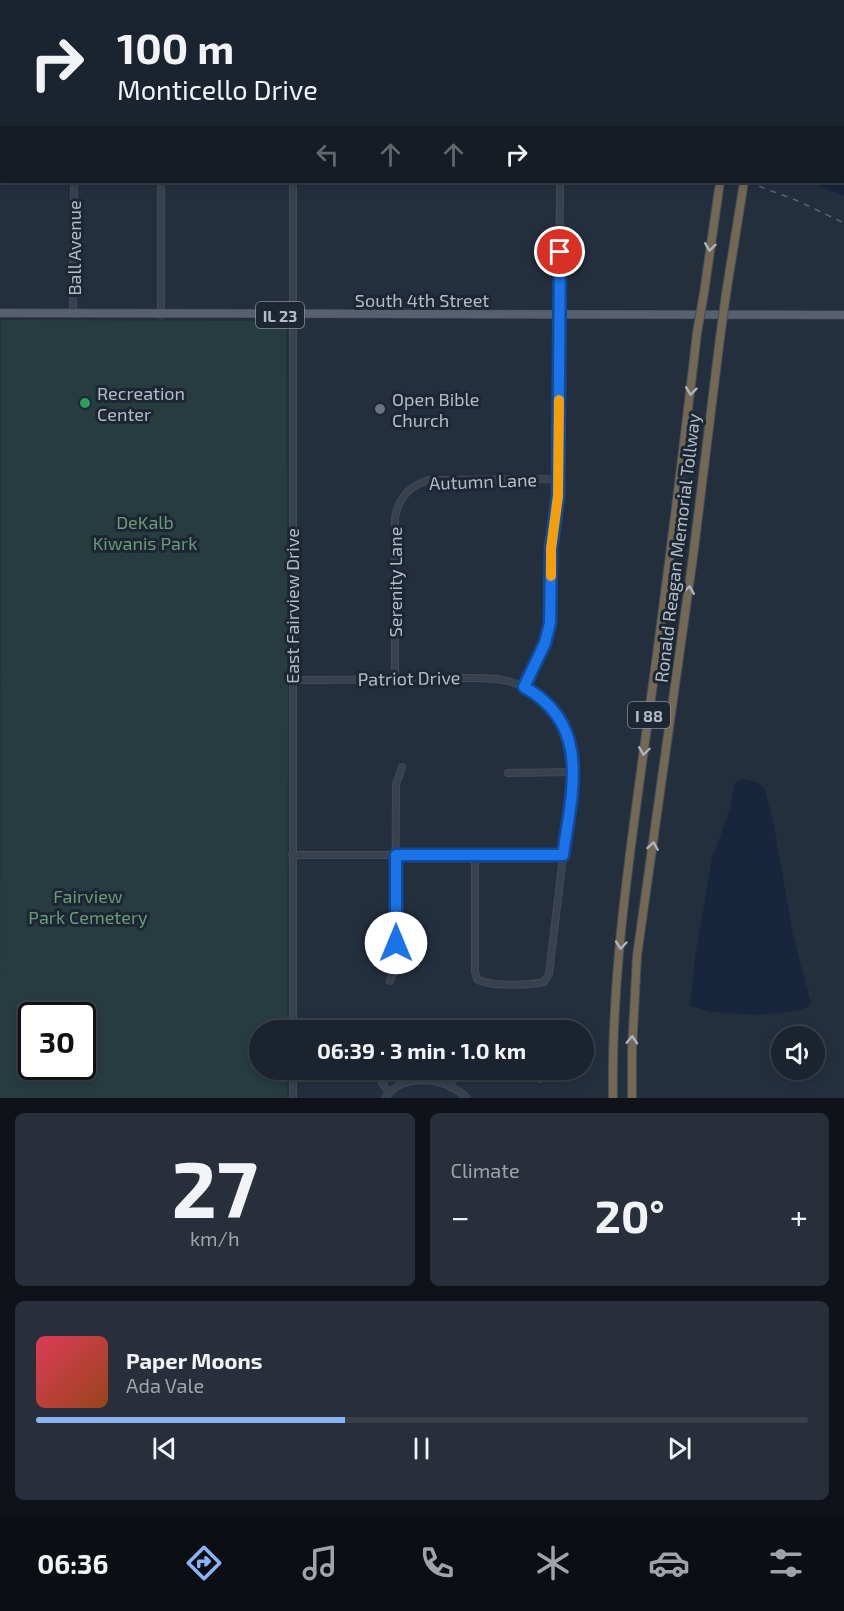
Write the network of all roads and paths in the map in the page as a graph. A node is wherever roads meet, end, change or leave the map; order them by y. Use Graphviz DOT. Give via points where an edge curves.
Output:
graph roads {
  1 [pos="74,183"];
  2 [pos="161,183"];
  3 [pos="293,183"];
  4 [pos="560,183"];
  5 [pos="720,183"];
  6 [pos="744,183"];
  7 [pos="0,314"];
  8 [pos="73,314"];
  9 [pos="161,315"];
  10 [pos="292,315"];
  11 [pos="560,315"];
  12 [pos="844,315"];
  13 [pos="558,479"];
  14 [pos="409,489"];
  15 [pos="395,678"];
  16 [pos="292,680"];
  17 [pos="524,687"];
  18 [pos="402,767"];
  19 [pos="573,772"];
  20 [pos="508,773"];
  21 [pos="292,855"];
  22 [pos="396,855"];
  23 [pos="475,855"];
  24 [pos="563,855"];
  25 [pos="390,981"];
  26 [pos="293,1020"];
  27 [pos="293,1080"];
  28 [pos="380,1080"];
  29 [pos="452,1080"];
  30 [pos="447,1084"];
  31 [pos="387,1095"];
  32 [pos="293,1098"];
  33 [pos="467,1098"];
  34 [pos="613,1098"];
  35 [pos="632,1098"];
  1 -- 8 [label="street, Ball Avenue"];
  2 -- 9 [label="street"];
  3 -- 10 [label="street, East Fairview Drive"];
  4 -- 11 [label="street"];
  5 -- 34 [label="highway, Ronald Reagan Memorial Tollway / I 88, one-way, bridge" via="627,878 613,1048"];
  35 -- 6 [label="highway, Ronald Reagan Memorial Tollway / I 88, one-way, bridge" via="637,956"];
  7 -- 8 [label="main road, South 4th Street / IL 23"];
  8 -- 9 [label="main road, South 4th Street / IL 23"];
  9 -- 10 [label="main road, South 4th Street / IL 23"];
  10 -- 11 [label="main road, South 4th Street / IL 23"];
  10 -- 16 [label="street, East Fairview Drive"];
  11 -- 12 [label="main road, South 4th Street / IL 23"];
  11 -- 13 [label="street"];
  13 -- 14 [label="street, Autumn Lane" via="429,480"];
  13 -- 17 [label="street" via="551,549 550,623"];
  14 -- 15 [label="street, Serenity Lane" via="399,502 395,518"];
  15 -- 16 [label="street, Patriot Drive"];
  15 -- 17 [label="street, Patriot Drive" via="486,678"];
  16 -- 21 [label="street, East Fairview Drive"];
  17 -- 19 [label="street" via="540,697 561,720 572,750"];
  18 -- 22 [label="street" via="396,784"];
  19 -- 20 [label="street"];
  19 -- 24 [label="street"];
  21 -- 22 [label="street"];
  21 -- 26 [label="street, East Fairview Drive"];
  22 -- 23 [label="street"];
  22 -- 25 [label="street" via="395,964"];
  23 -- 24 [label="street"];
  23 -- 24 [label="street" via="477,979 486,983 525,984 547,979"];
  27 -- 32 [label="street"];
  28 -- 31 [label="street"];
  29 -- 30 [label="street"];
  30 -- 31 [label="street" via="416,1081"];
  30 -- 33 [label="street"];
}
